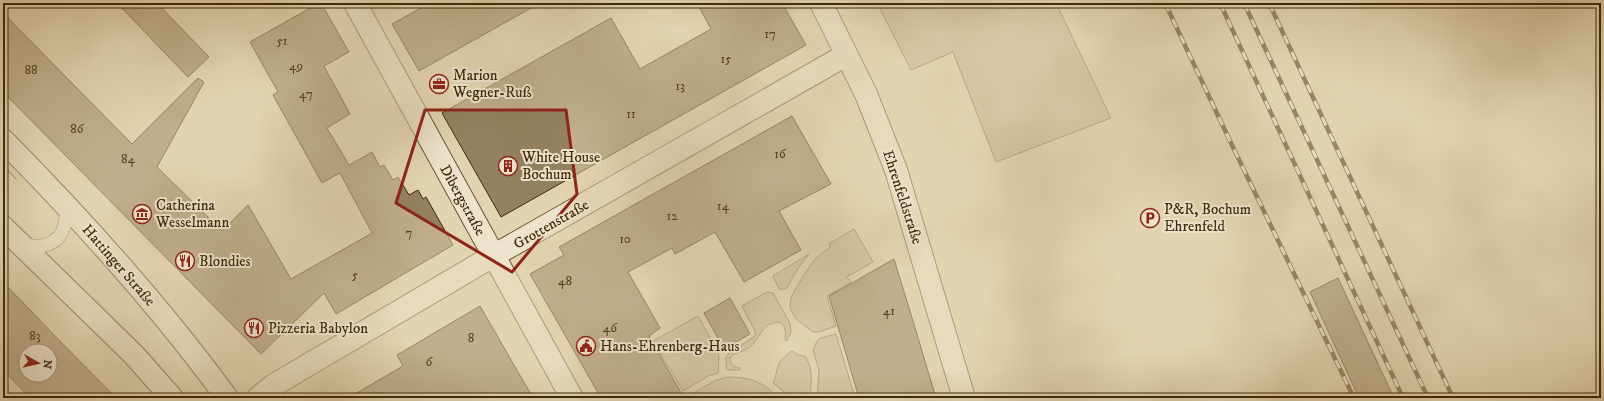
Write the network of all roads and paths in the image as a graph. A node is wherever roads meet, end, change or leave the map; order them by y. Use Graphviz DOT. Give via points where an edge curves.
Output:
graph roads {
  1 [pos="359,3"];
  2 [pos="821,3"];
  3 [pos="846,55"];
  4 [pos="3,140"];
  5 [pos="67,205"];
  6 [pos="3,227"];
  7 [pos="20,244"];
  8 [pos="493,256"];
  9 [pos="172,398"];
  10 [pos="227,398"];
  11 [pos="258,398"];
  12 [pos="572,398"];
  13 [pos="964,398"];
  1 -- 8 [label="street, Dibergstraße" via="356,5"];
  2 -- 3 [label="street, Ehrenfeldstraße"];
  3 -- 8 [label="street, Grottenstraße"];
  3 -- 13 [label="street, Ehrenfeldstraße" via="866,94 896,170"];
  4 -- 5 [label="street, Hattinger Straße"];
  5 -- 7 [label="lane" via="66,225 52,243 39,246"];
  5 -- 10 [label="street, Hattinger Straße" via="193,352"];
  6 -- 7 [label="street"];
  7 -- 9 [label="street" via="134,355"];
  8 -- 11 [label="street, Grottenstraße" via="274,385"];
  8 -- 12 [label="street, Dibergstraße"];
}
